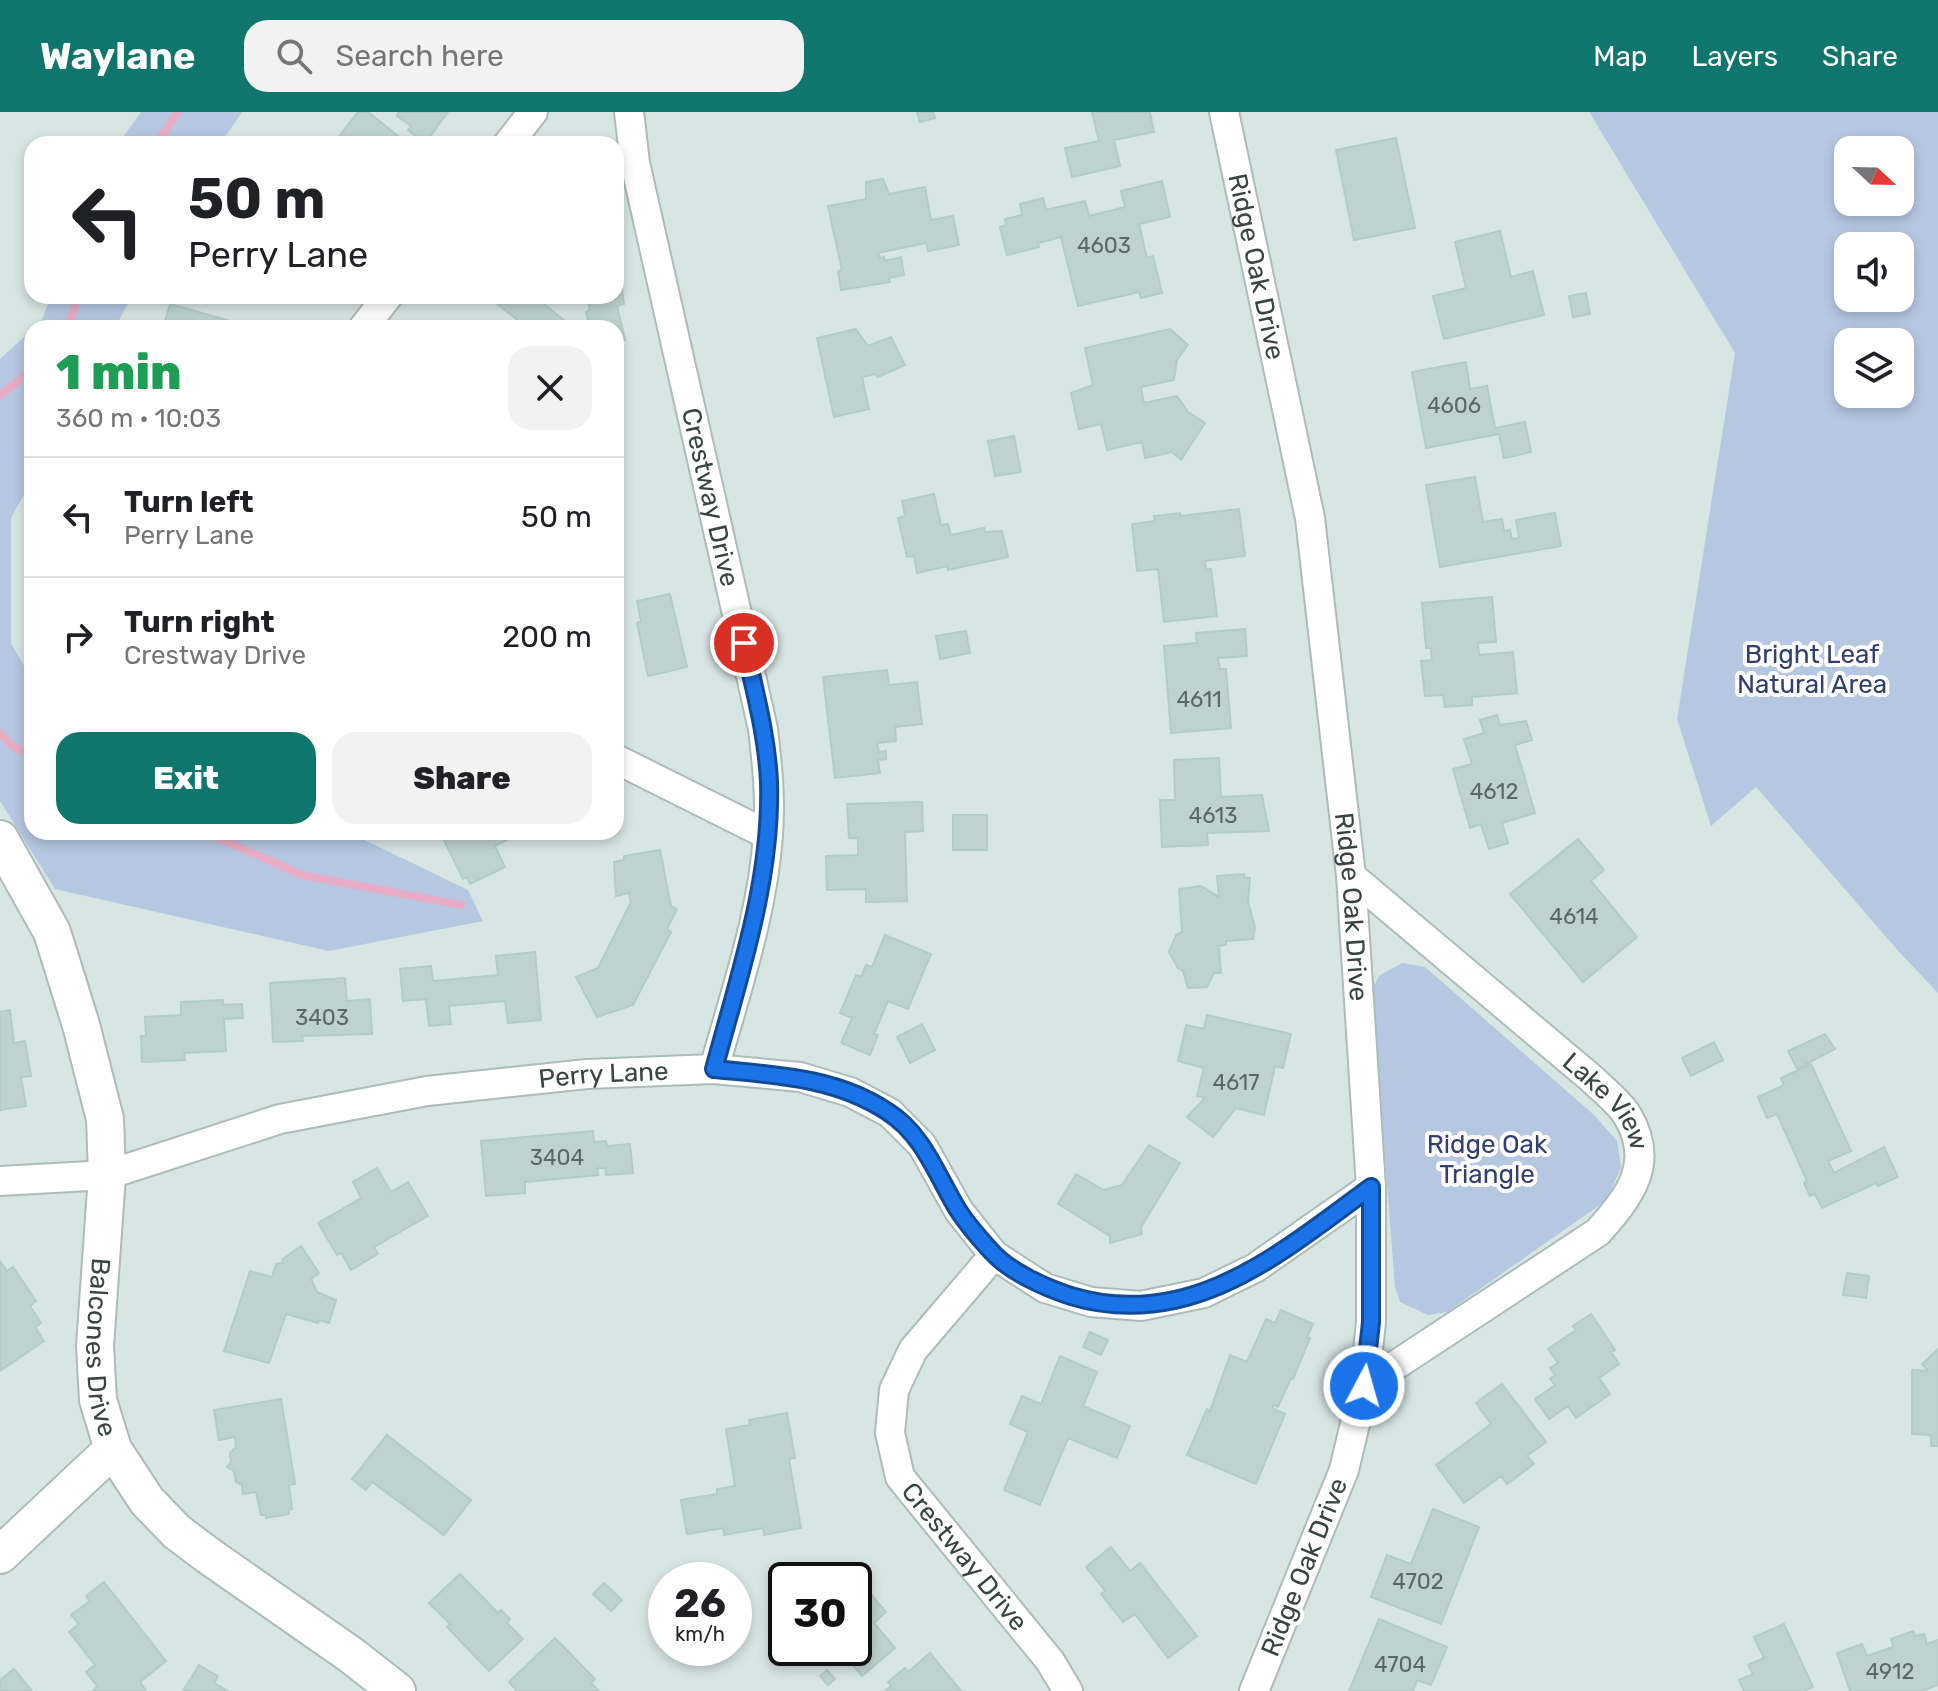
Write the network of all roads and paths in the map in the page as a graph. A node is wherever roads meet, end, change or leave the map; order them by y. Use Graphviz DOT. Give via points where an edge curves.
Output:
graph roads {
  1 [pos="533,112"];
  2 [pos="629,112"];
  3 [pos="1224,112"];
  4 [pos="514,136"];
  5 [pos="382,304"];
  6 [pos="369,320"];
  7 [pos="624,763"];
  8 [pos="768,835"];
  9 [pos="0,839"];
  10 [pos="1351,876"];
  11 [pos="714,1069"];
  12 [pos="107,1175"];
  13 [pos="0,1181"];
  14 [pos="1371,1187"];
  15 [pos="994,1255"];
  16 [pos="1364,1386"];
  17 [pos="113,1449"];
  18 [pos="0,1555"];
  19 [pos="397,1691"];
  20 [pos="1068,1691"];
  21 [pos="1254,1691"];
  1 -- 4 [label="street"];
  2 -- 8 [label="street, Crestway Drive" via="635,163 763,729"];
  3 -- 10 [label="street, Ridge Oak Drive" via="1310,518"];
  5 -- 6 [label="street"];
  7 -- 8 [label="street"];
  8 -- 11 [label="street, Crestway Drive" via="757,904"];
  9 -- 12 [label="street, Balcones Drive" via="52,932 105,1119"];
  10 -- 14 [label="street, Ridge Oak Drive"];
  10 -- 16 [label="street, Lake View" via="1627,1114 1640,1170 1623,1204 1598,1232"];
  11 -- 12 [label="street, Perry Lane" via="587,1074 427,1091 280,1119"];
  11 -- 15 [label="street, Perry Lane" via="800,1077 850,1092 890,1113 922,1145 959,1211"];
  12 -- 13 [label="street, Perry Lane"];
  12 -- 17 [label="street, Balcones Drive" via="95,1346 98,1400"];
  14 -- 15 [label="street, Perry Lane" via="1255,1268 1204,1293 1141,1306 1091,1302 1045,1288"];
  14 -- 16 [label="street, Ridge Oak Drive" via="1371,1322"];
  15 -- 20 [label="street, Crestway Drive" via="913,1350 894,1390 890,1433 900,1477 1050,1661"];
  16 -- 21 [label="street, Ridge Oak Drive" via="1344,1470"];
  17 -- 18 [label="street"];
  17 -- 19 [label="street, Balcones Drive" via="147,1501 177,1532"];
}
